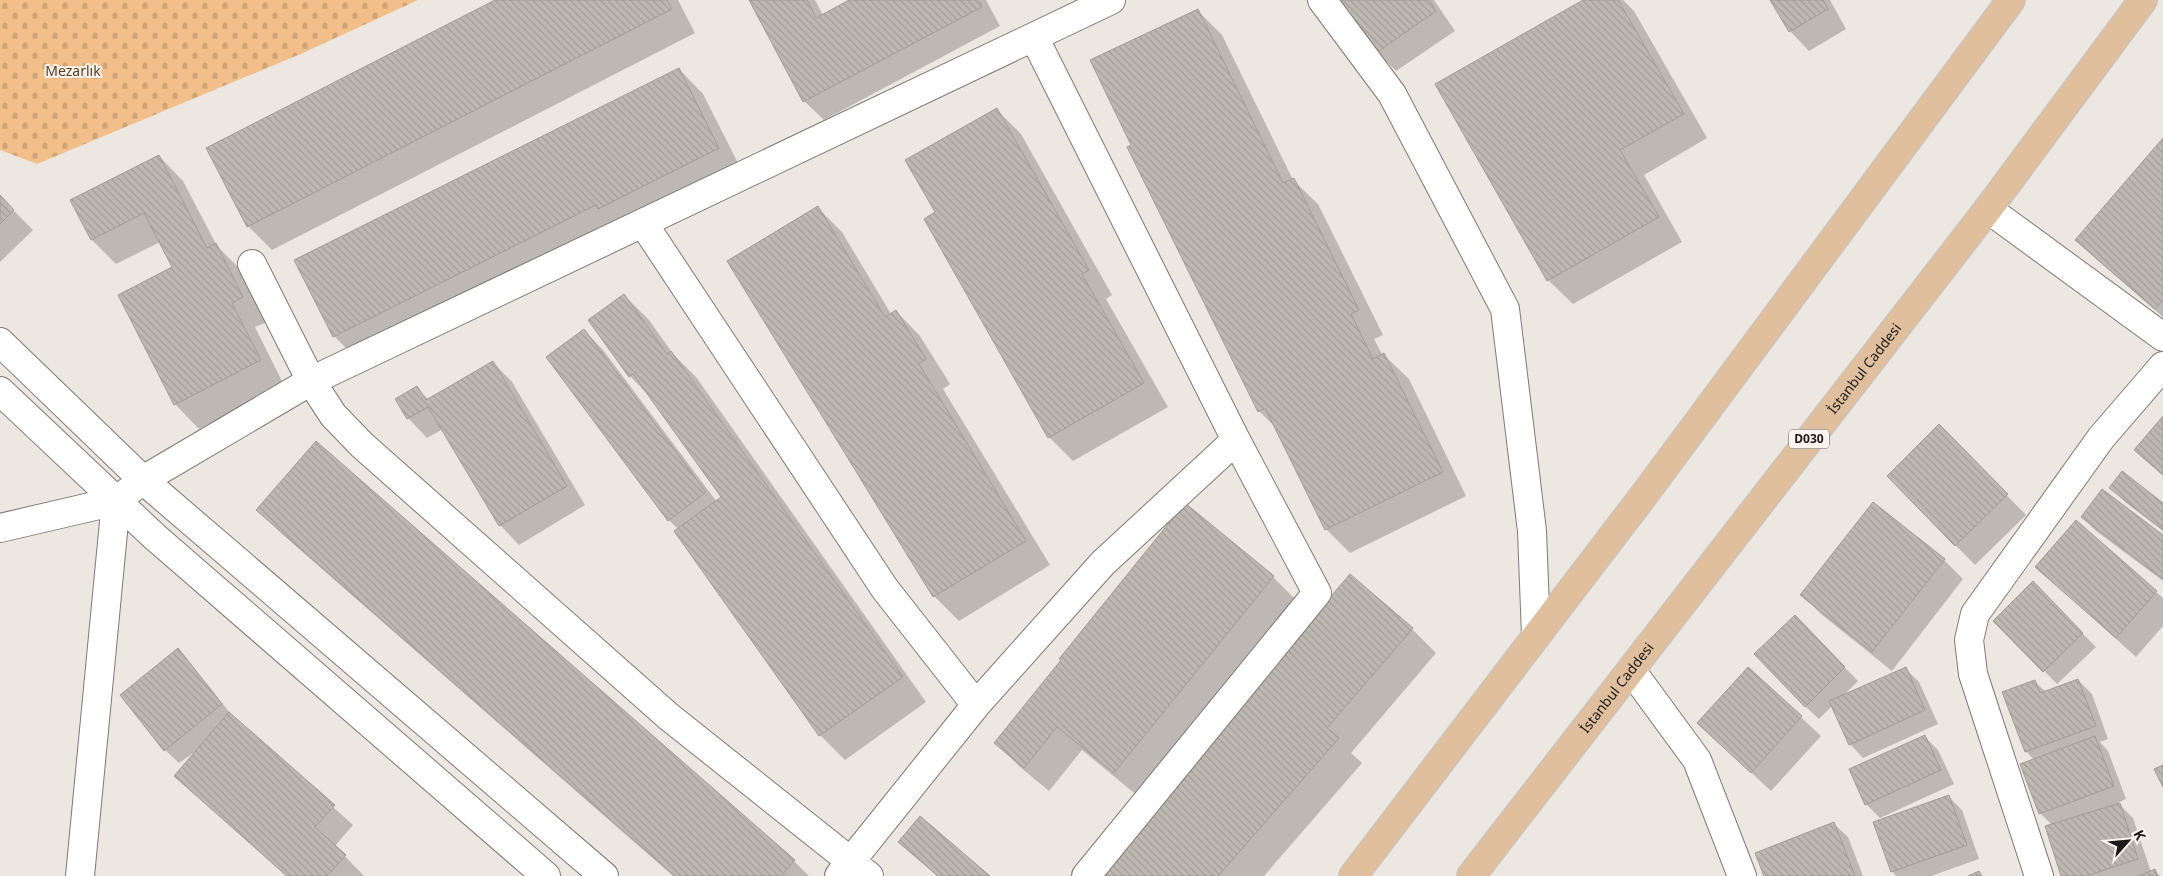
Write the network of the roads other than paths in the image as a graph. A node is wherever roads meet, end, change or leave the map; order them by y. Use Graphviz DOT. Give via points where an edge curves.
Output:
graph roads {
  1 [pos="1111,0"];
  2 [pos="1322,0"];
  3 [pos="2011,0"];
  4 [pos="2143,0"];
  5 [pos="1034,37"];
  6 [pos="1988,209"];
  7 [pos="643,223"];
  8 [pos="252,264"];
  9 [pos="2163,337"];
  10 [pos="0,342"];
  11 [pos="2163,366"];
  12 [pos="311,381"];
  13 [pos="0,391"];
  14 [pos="1236,440"];
  15 [pos="143,480"];
  16 [pos="116,501"];
  17 [pos="0,528"];
  18 [pos="1536,636"];
  19 [pos="1630,670"];
  20 [pos="976,705"];
  21 [pos="853,871"];
  22 [pos="80,876"];
  23 [pos="546,876"];
  24 [pos="604,876"];
  25 [pos="1086,876"];
  26 [pos="1353,876"];
  27 [pos="1471,876"];
  28 [pos="1742,876"];
  29 [pos="2039,876"];
  1 -- 5 [label="street"];
  2 -- 18 [label="street" via="1392,94 1505,309 1532,531"];
  3 -- 18 [label="main road"];
  4 -- 6 [label="main road, İstanbul Caddesi / D030"];
  5 -- 7 [label="street"];
  5 -- 14 [label="street"];
  6 -- 9 [label="street"];
  6 -- 19 [label="main road, İstanbul Caddesi / D030"];
  7 -- 12 [label="street"];
  7 -- 20 [label="street" via="885,589"];
  8 -- 12 [label="street"];
  10 -- 15 [label="street"];
  11 -- 29 [label="street" via="2101,438 1975,614 1968,640 1974,674"];
  12 -- 15 [label="street"];
  12 -- 21 [label="street" via="334,415 362,446 668,716"];
  13 -- 16 [label="street"];
  14 -- 20 [label="street" via="1103,563"];
  14 -- 25 [label="street" via="1317,593"];
  15 -- 16 [label="street"];
  15 -- 24 [label="street"];
  16 -- 17 [label="street"];
  16 -- 22 [label="street"];
  16 -- 23 [label="street"];
  18 -- 26 [label="main road"];
  19 -- 27 [label="main road, İstanbul Caddesi / D030"];
  19 -- 28 [label="street" via="1697,760"];
  20 -- 21 [label="street"];
}
